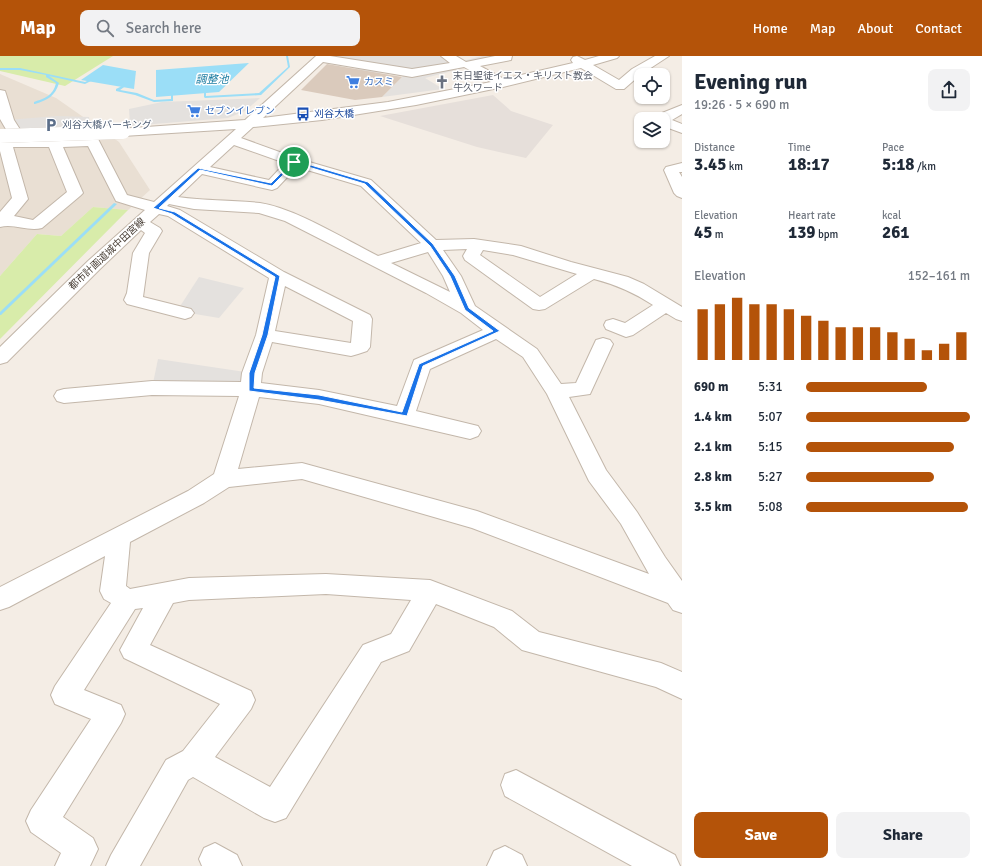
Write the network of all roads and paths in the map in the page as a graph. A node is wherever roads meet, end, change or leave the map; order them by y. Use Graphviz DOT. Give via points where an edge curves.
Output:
graph roads {
  1 [pos="447,56"];
  2 [pos="571,56"];
  3 [pos="613,56"];
  4 [pos="662,56"];
  5 [pos="322,57"];
  6 [pos="507,57"];
  7 [pos="584,64"];
  8 [pos="503,83"];
  9 [pos="0,94"];
  10 [pos="682,109"];
  11 [pos="249,124"];
  12 [pos="682,129"];
  13 [pos="3,139"];
  14 [pos="231,140"];
  15 [pos="55,143"];
  16 [pos="294,162"];
  17 [pos="682,166"];
  18 [pos="199,168"];
  19 [pos="682,193"];
  20 [pos="160,204"];
  21 [pos="1,220"];
  22 [pos="140,223"];
  23 [pos="432,245"];
  24 [pos="478,245"];
  25 [pos="376,262"];
  26 [pos="591,273"];
  27 [pos="278,276"];
  28 [pos="665,305"];
  29 [pos="467,308"];
  30 [pos="185,312"];
  31 [pos="682,315"];
  32 [pos="613,325"];
  33 [pos="497,331"];
  34 [pos="265,335"];
  35 [pos="603,344"];
  36 [pos="0,358"];
  37 [pos="251,389"];
  38 [pos="556,391"];
  39 [pos="64,396"];
  40 [pos="404,414"];
  41 [pos="470,431"];
  42 [pos="224,479"];
  43 [pos="119,536"];
  44 [pos="430,591"];
  45 [pos="166,593"];
  46 [pos="0,599"];
  47 [pos="680,599"];
  48 [pos="127,600"];
  49 [pos="682,686"];
  50 [pos="194,761"];
  51 [pos="516,785"];
  52 [pos="71,866"];
  53 [pos="122,866"];
  54 [pos="503,866"];
  55 [pos="511,866"];
  56 [pos="664,866"];
  1 -- 5 [label="street" via="462,64 412,73"];
  2 -- 7 [label="street"];
  3 -- 7 [label="street"];
  4 -- 7 [label="street" via="636,72 620,86"];
  5 -- 11 [label="street, 都市計画道城中田宮線"];
  6 -- 8 [label="street" via="468,65"];
  7 -- 8 [label="street"];
  8 -- 11 [label="street" via="388,106"];
  9 -- 13 [label="street" via="7,120 14,131"];
  10 -- 12 [label="street" via="667,116 665,120"];
  11 -- 13 [label="street, bridge"];
  11 -- 14 [label="street, 都市計画道城中田宮線"];
  13 -- 15 [label="street"];
  13 -- 21 [label="street" via="20,199"];
  14 -- 16 [label="street"];
  14 -- 18 [label="street, 都市計画道城中田宮線"];
  15 -- 20 [label="street" via="93,142 121,198"];
  15 -- 21 [label="street" via="75,193 36,225"];
  16 -- 18 [label="street" via="272,185"];
  16 -- 23 [label="street" via="366,183"];
  17 -- 19 [label="street" via="671,170"];
  18 -- 20 [label="street, 都市計画道城中田宮線"];
  20 -- 22 [label="street, 都市計画道城中田宮線"];
  20 -- 25 [label="street" via="261,208 291,218"];
  20 -- 27 [label="street"];
  22 -- 30 [label="street" via="154,231 141,253 133,300"];
  22 -- 36 [label="street, 都市計画道城中田宮線"];
  23 -- 24 [label="street"];
  23 -- 25 [label="street"];
  23 -- 29 [label="street" via="452,276"];
  24 -- 26 [label="street" via="515,250"];
  24 -- 26 [label="street" via="471,256 539,305"];
  25 -- 29 [label="street"];
  26 -- 28 [label="street" via="622,281"];
  27 -- 34 [label="street"];
  27 -- 34 [label="street" via="364,319 360,347 351,350"];
  28 -- 31 [label="street"];
  28 -- 32 [label="street" via="626,331"];
  29 -- 33 [label="street"];
  33 -- 38 [label="street" via="530,353"];
  33 -- 40 [label="street" via="421,365"];
  34 -- 37 [label="street" via="252,373"];
  35 -- 38 [label="street" via="583,389"];
  37 -- 39 [label="street" via="152,388"];
  37 -- 40 [label="street" via="319,398"];
  37 -- 42 [label="street"];
  38 -- 47 [label="street" via="597,475 629,518"];
  40 -- 41 [label="street"];
  42 -- 43 [label="street" via="196,497"];
  42 -- 47 [label="street" via="302,471 477,520"];
  43 -- 46 [label="street"];
  43 -- 48 [label="street" via="113,591"];
  44 -- 45 [label="street" via="326,584 189,589"];
  44 -- 49 [label="street" via="503,619 530,642 661,676"];
  44 -- 50 [label="street" via="400,643 372,653 275,807"];
  45 -- 48 [label="street"];
  45 -- 50 [label="street" via="133,650 241,700"];
  48 -- 52 [label="street" via="65,694 111,714 42,821 82,849"];
  50 -- 53 [label="street" via="177,770"];
  51 -- 56 [label="street"];
  54 -- 55 [label="street" via="505,862"];
}
